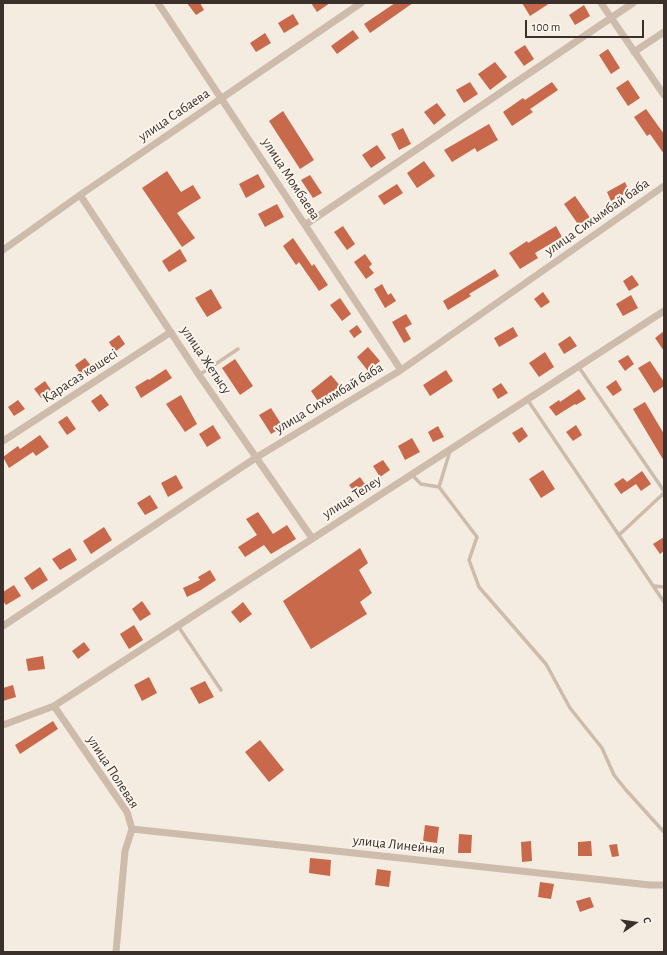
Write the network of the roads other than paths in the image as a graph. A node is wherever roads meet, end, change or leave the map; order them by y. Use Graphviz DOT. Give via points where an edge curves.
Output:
graph roads {
  1 [pos="158,3"];
  2 [pos="361,3"];
  3 [pos="601,3"];
  4 [pos="633,3"];
  5 [pos="611,18"];
  6 [pos="664,32"];
  7 [pos="634,52"];
  8 [pos="664,95"];
  9 [pos="222,99"];
  10 [pos="664,186"];
  11 [pos="80,196"];
  12 [pos="305,225"];
  13 [pos="3,250"];
  14 [pos="663,313"];
  15 [pos="171,332"];
  16 [pos="238,349"];
  17 [pos="578,366"];
  18 [pos="401,370"];
  19 [pos="199,375"];
  20 [pos="527,399"];
  21 [pos="3,441"];
  22 [pos="451,448"];
  23 [pos="257,456"];
  24 [pos="411,474"];
  25 [pos="439,487"];
  26 [pos="664,492"];
  27 [pos="619,535"];
  28 [pos="312,538"];
  29 [pos="654,586"];
  30 [pos="664,586"];
  31 [pos="664,602"];
  32 [pos="3,626"];
  33 [pos="178,626"];
  34 [pos="221,690"];
  35 [pos="54,706"];
  36 [pos="3,725"];
  37 [pos="132,829"];
  38 [pos="664,832"];
  39 [pos="664,885"];
  40 [pos="116,952"];
  1 -- 9 [label="street, улица Момбаева"];
  2 -- 9 [label="street, улица Сабаева"];
  3 -- 5 [label="street"];
  4 -- 5 [label="street"];
  5 -- 7 [label="street"];
  5 -- 12 [label="street"];
  6 -- 7 [label="street"];
  7 -- 8 [label="street"];
  9 -- 11 [label="street, улица Сабаева"];
  9 -- 12 [label="street, улица Момбаева"];
  10 -- 18 [label="street, улица Сихымбай баба"];
  11 -- 13 [label="street, улица Сабаева"];
  11 -- 15 [label="street, улица Жетысу"];
  12 -- 18 [label="street, улица Момбаева"];
  14 -- 17 [label="street, улица Телеу"];
  15 -- 19 [label="street, улица Жетысу"];
  15 -- 21 [label="street, Қарасаз көшесі"];
  16 -- 19 [label="lane"];
  17 -- 20 [label="street, улица Телеу"];
  17 -- 26 [label="lane"];
  18 -- 23 [label="street, улица Сихымбай баба"];
  19 -- 23 [label="street, улица Жетысу"];
  20 -- 22 [label="street, улица Телеу"];
  20 -- 27 [label="lane"];
  22 -- 24 [label="street, улица Телеу"];
  22 -- 25 [label="lane"];
  23 -- 28 [label="street, улица Жетысу"];
  23 -- 32 [label="street, улица Сихымбай баба"];
  24 -- 25 [label="lane" via="421,484"];
  24 -- 28 [label="street, улица Телеу"];
  25 -- 38 [label="lane" via="477,537 468,560 479,587 546,664 570,708 602,748 614,775"];
  26 -- 27 [label="lane"];
  27 -- 29 [label="lane"];
  28 -- 33 [label="street, улица Телеу"];
  29 -- 30 [label="lane"];
  29 -- 31 [label="lane"];
  33 -- 34 [label="lane"];
  33 -- 35 [label="street, улица Телеу"];
  35 -- 36 [label="street, улица Телеу"];
  35 -- 37 [label="street, улица Полевая" via="127,812"];
  37 -- 39 [label="street, улица Линейная"];
  37 -- 40 [label="street, улица Полевая" via="125,851"];
}
